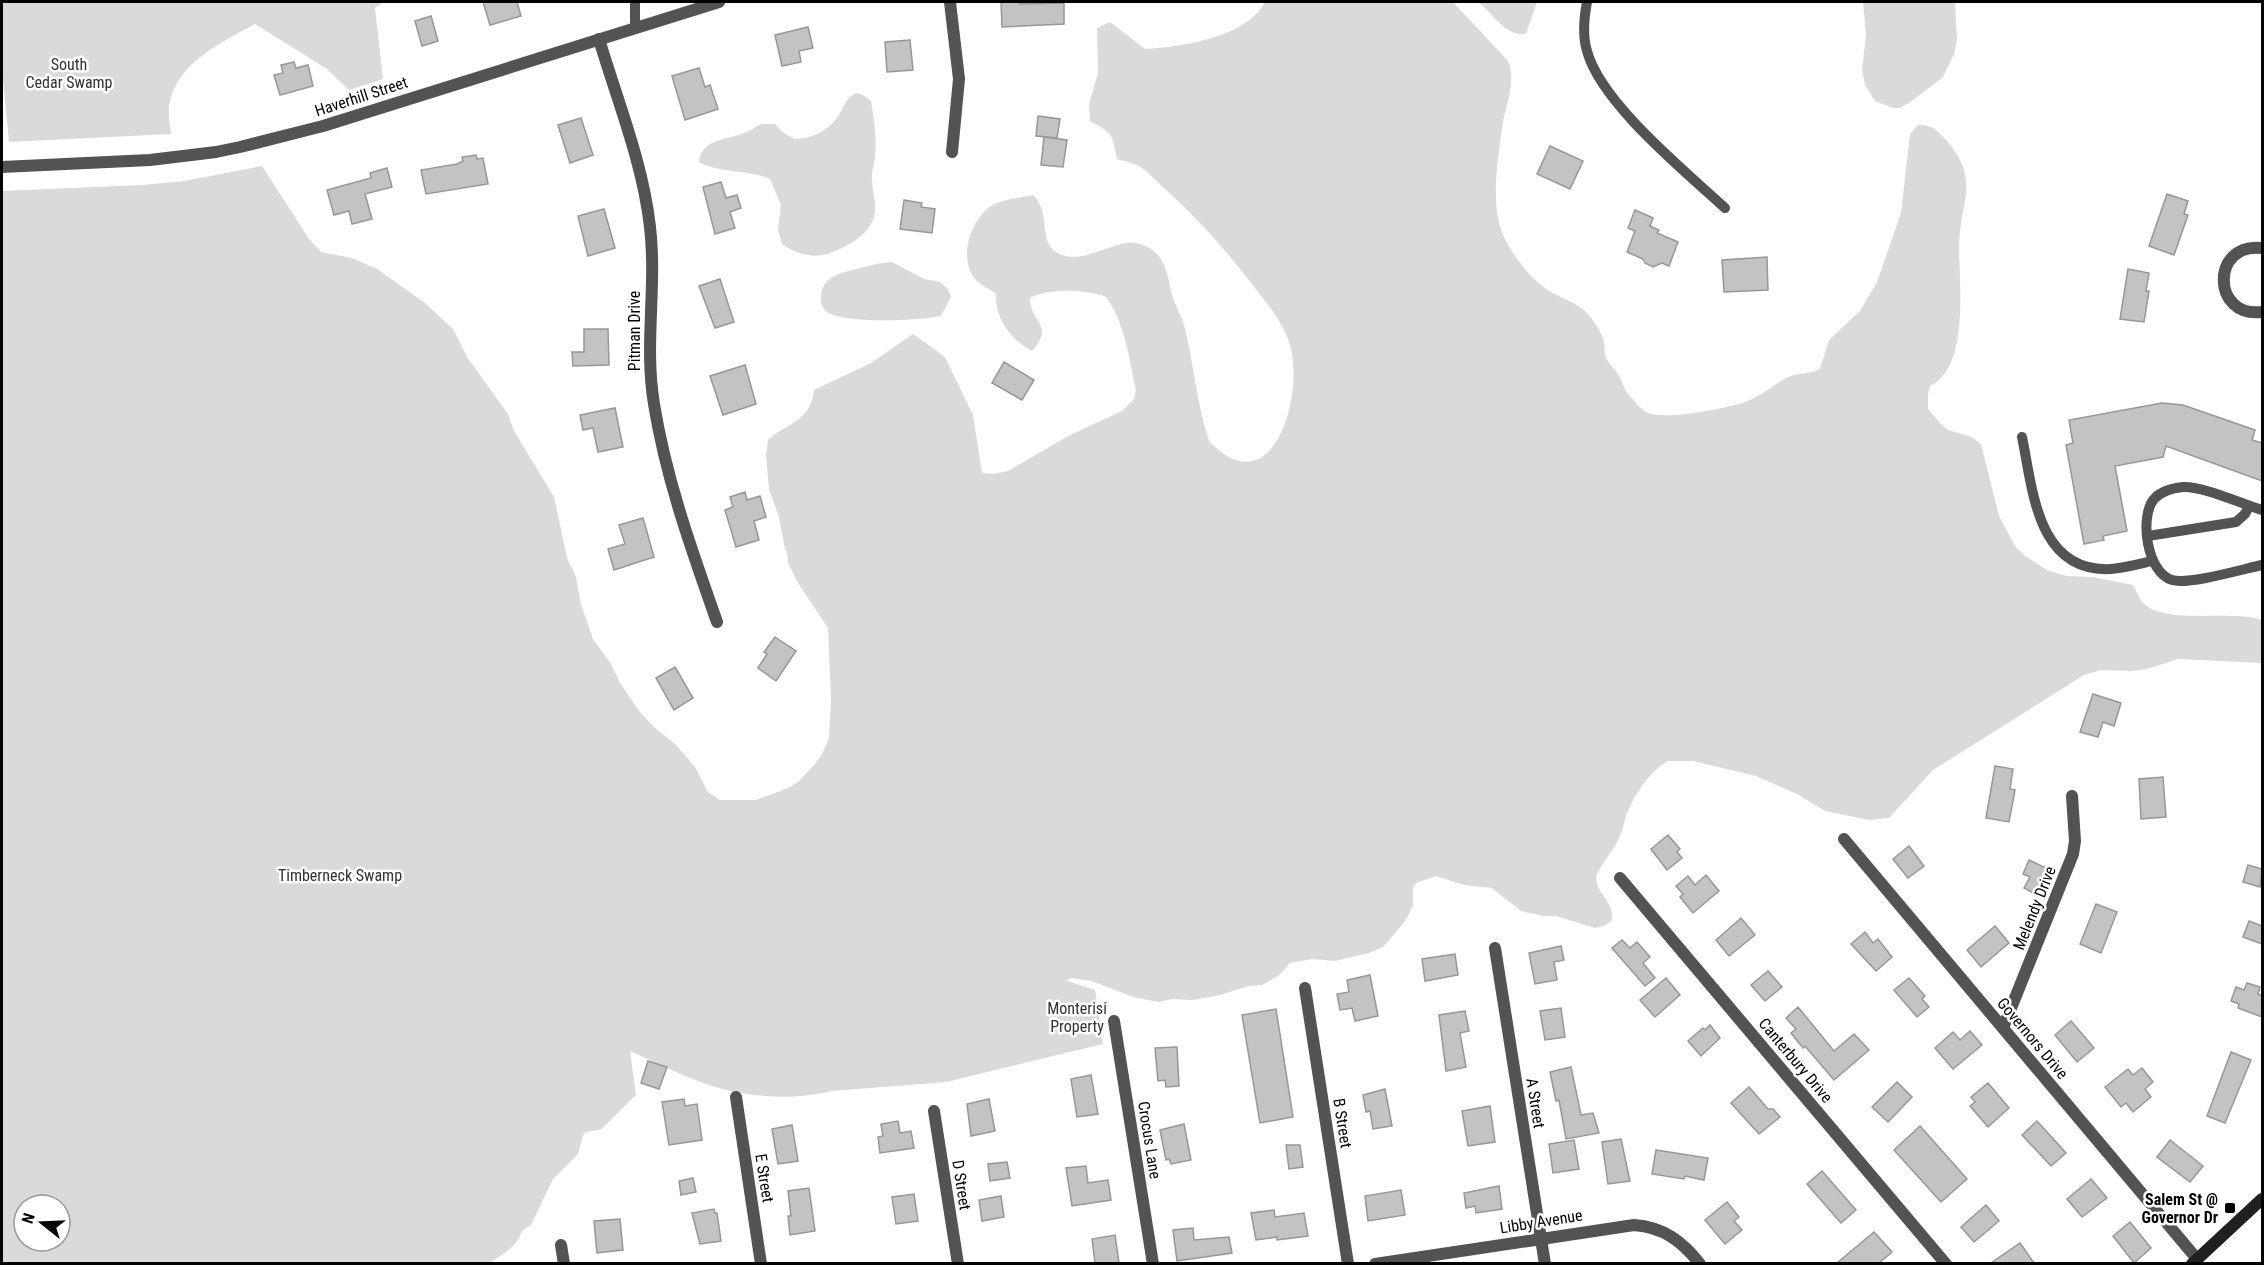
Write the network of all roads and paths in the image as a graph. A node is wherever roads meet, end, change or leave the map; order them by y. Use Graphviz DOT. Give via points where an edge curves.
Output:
graph roads {
  1 [pos="635,2"];
  2 [pos="720,2"];
  3 [pos="950,2"];
  4 [pos="1587,2"];
  5 [pos="635,27"];
  6 [pos="599,39"];
  7 [pos="952,152"];
  8 [pos="2,167"];
  9 [pos="1725,208"];
  10 [pos="2262,248"];
  11 [pos="2262,312"];
  12 [pos="2022,437"];
  13 [pos="2249,506"];
  14 [pos="2262,510"];
  15 [pos="2148,536"];
  16 [pos="2152,561"];
  17 [pos="2262,565"];
  18 [pos="717,622"];
  19 [pos="2073,796"];
  20 [pos="1844,839"];
  21 [pos="1620,878"];
  22 [pos="1495,948"];
  23 [pos="1305,988"];
  24 [pos="1114,1021"];
  25 [pos="2003,1028"];
  26 [pos="735,1097"];
  27 [pos="934,1111"];
  28 [pos="2262,1199"];
  29 [pos="1541,1238"];
  30 [pos="561,1245"];
  31 [pos="2195,1261"];
  32 [pos="564,1263"];
  33 [pos="761,1263"];
  34 [pos="958,1263"];
  35 [pos="1153,1263"];
  36 [pos="1348,1263"];
  37 [pos="1375,1263"];
  38 [pos="1545,1263"];
  39 [pos="1700,1263"];
  40 [pos="1946,1263"];
  1 -- 5 [label="lane"];
  2 -- 5 [label="street, Haverhill Street"];
  3 -- 7 [label="street" via="958,80"];
  4 -- 9 [label="lane" via="1587,51 1604,87"];
  5 -- 6 [label="street, Haverhill Street"];
  6 -- 8 [label="street, Haverhill Street" via="323,126 240,147 150,160"];
  6 -- 18 [label="street, Pitman Drive" via="649,217 651,376 661,442"];
  10 -- 11 [label="street" via="2243,250 2233,257 2223,280 2229,298 2238,307"];
  12 -- 16 [label="lane" via="2041,523 2060,551 2078,563 2099,569"];
  13 -- 14 [label="lane"];
  13 -- 15 [label="lane" via="2236,522"];
  13 -- 15 [label="lane" via="2191,487 2166,490 2149,508"];
  15 -- 16 [label="lane"];
  16 -- 17 [label="lane" via="2163,576 2181,581"];
  19 -- 25 [label="street, Melendy Drive" via="2073,854"];
  20 -- 25 [label="street, Governors Drive"];
  21 -- 40 [label="street, Canterbury Drive"];
  22 -- 29 [label="street, A Street"];
  23 -- 36 [label="street, B Street"];
  24 -- 35 [label="street, Crocus Lane"];
  25 -- 31 [label="street, Governors Drive"];
  26 -- 33 [label="street, E Street"];
  27 -- 34 [label="street, D Street"];
  28 -- 31 [label="main road"];
  29 -- 37 [label="street, Libby Avenue"];
  29 -- 38 [label="street, A Street"];
  29 -- 39 [label="street, Libby Avenue" via="1641,1225 1677,1239"];
  30 -- 32 [label="street"];
}
